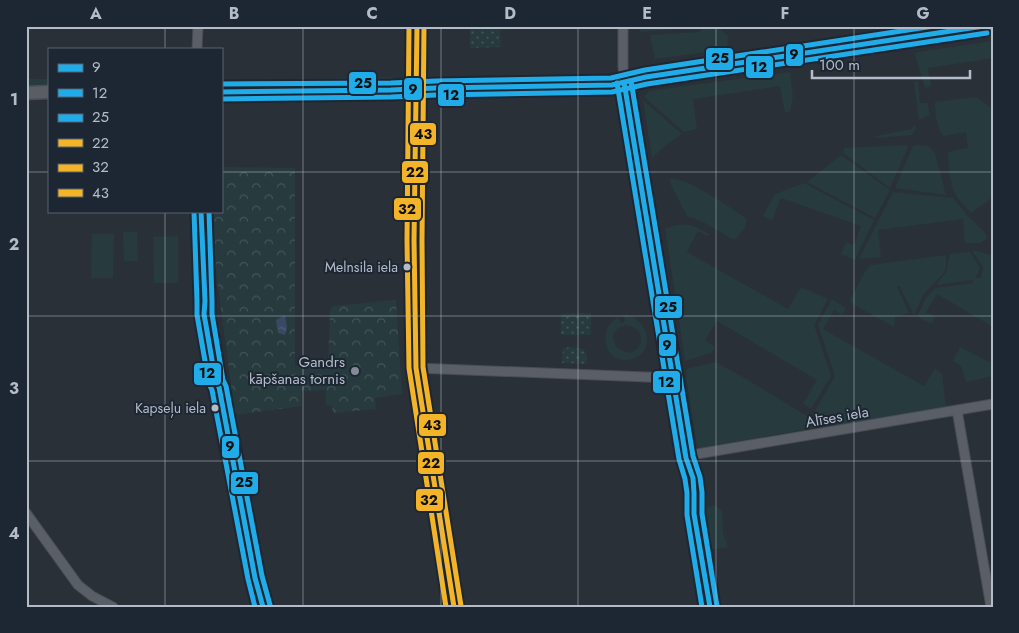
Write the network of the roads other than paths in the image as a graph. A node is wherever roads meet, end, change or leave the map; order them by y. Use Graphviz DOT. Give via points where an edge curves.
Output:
graph roads {
  1 [pos="198,26"];
  2 [pos="417,26"];
  3 [pos="623,26"];
  4 [pos="986,26"];
  5 [pos="198,48"];
  6 [pos="624,82"];
  7 [pos="416,90"];
  8 [pos="26,92"];
  9 [pos="48,92"];
  10 [pos="222,92"];
  11 [pos="201,212"];
  12 [pos="416,368"];
  13 [pos="672,378"];
  14 [pos="993,404"];
  15 [pos="957,410"];
  16 [pos="686,458"];
  17 [pos="26,513"];
  18 [pos="113,607"];
  19 [pos="263,607"];
  20 [pos="454,607"];
  21 [pos="710,607"];
  22 [pos="991,607"];
  1 -- 5 [label="street"];
  2 -- 7 [label="main road"];
  3 -- 6 [label="street"];
  4 -- 6 [label="street" via="646,76"];
  6 -- 7 [label="street" via="604,86"];
  6 -- 13 [label="street"];
  7 -- 10 [label="street"];
  7 -- 12 [label="main road"];
  8 -- 9 [label="street"];
  11 -- 19 [label="street" via="204,314"];
  12 -- 13 [label="street"];
  12 -- 20 [label="main road"];
  13 -- 16 [label="street"];
  14 -- 15 [label="street, Alīses iela"];
  15 -- 16 [label="street, Alīses iela"];
  15 -- 22 [label="street"];
  16 -- 21 [label="street" via="690,467 694,514"];
  17 -- 18 [label="street" via="78,585"];
}
